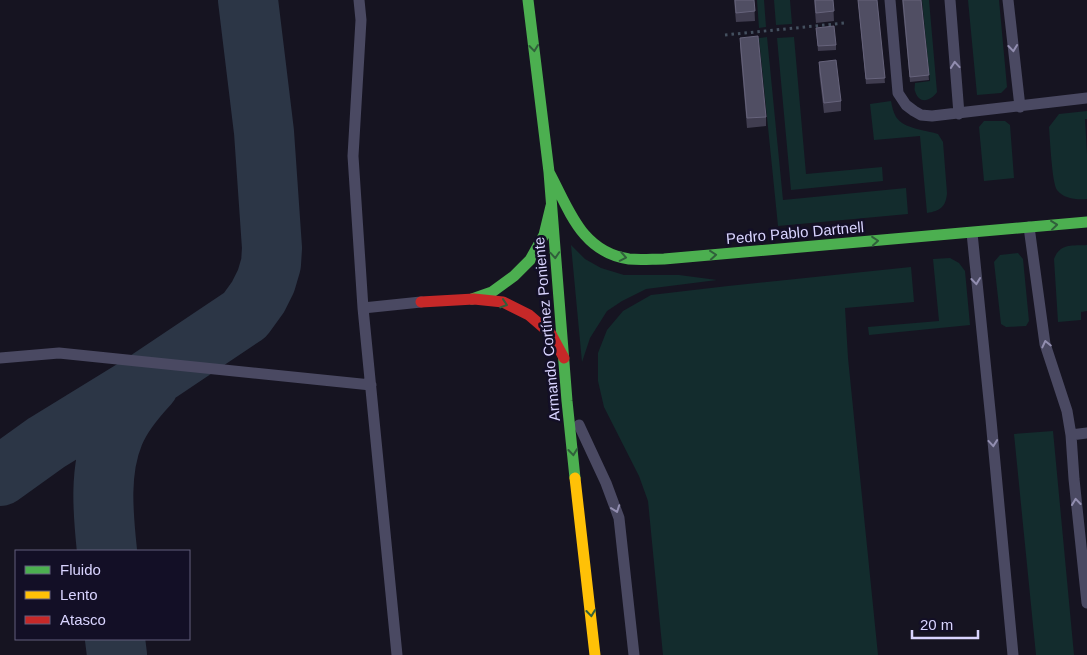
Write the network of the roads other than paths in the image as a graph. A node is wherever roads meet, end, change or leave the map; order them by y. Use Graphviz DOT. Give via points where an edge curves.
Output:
graph roads {
  1 [pos="359,0"];
  2 [pos="528,0"];
  3 [pos="890,0"];
  4 [pos="950,0"];
  5 [pos="1008,0"];
  6 [pos="1087,98"];
  7 [pos="1020,107"];
  8 [pos="959,114"];
  9 [pos="549,172"];
  10 [pos="552,204"];
  11 [pos="1087,222"];
  12 [pos="1029,227"];
  13 [pos="972,232"];
  14 [pos="471,299"];
  15 [pos="422,302"];
  16 [pos="363,308"];
  17 [pos="0,358"];
  18 [pos="564,358"];
  19 [pos="371,385"];
  20 [pos="567,401"];
  21 [pos="1087,433"];
  22 [pos="1071,435"];
  23 [pos="1087,603"];
  24 [pos="397,655"];
  25 [pos="595,655"];
  26 [pos="634,655"];
  27 [pos="1013,655"];
  1 -- 16 [label="lane" via="361,20 353,156"];
  2 -- 9 [label="main road, Armando Cortínez Poniente, one-way"];
  3 -- 8 [label="lane" via="898,93 906,105 921,115"];
  8 -- 4 [label="lane, one-way"];
  5 -- 7 [label="lane, one-way"];
  6 -- 7 [label="lane"];
  7 -- 8 [label="lane"];
  9 -- 10 [label="main road, Armando Cortínez Poniente"];
  9 -- 13 [label="main road, Pedro Pablo Dartnell, one-way" via="585,237 609,254 623,258 664,259"];
  10 -- 14 [label="main road" via="544,235 530,260 492,292"];
  10 -- 18 [label="main road, Armando Cortínez Poniente, one-way"];
  12 -- 11 [label="main road, Pedro Pablo Dartnell, one-way"];
  12 -- 13 [label="main road, Pedro Pablo Dartnell"];
  22 -- 12 [label="lane, one-way" via="1045,344"];
  13 -- 27 [label="lane, one-way"];
  14 -- 15 [label="main road"];
  14 -- 18 [label="main road, one-way" via="503,302 529,315 550,334"];
  15 -- 16 [label="lane"];
  16 -- 19 [label="lane"];
  17 -- 19 [label="lane" via="59,353"];
  18 -- 20 [label="main road, Armando Cortínez Poniente"];
  19 -- 24 [label="lane"];
  20 -- 25 [label="main road, Armando Cortínez Poniente, one-way"];
  20 -- 26 [label="lane, one-way" via="619,518"];
  21 -- 22 [label="lane"];
  23 -- 22 [label="lane, one-way"];
}
